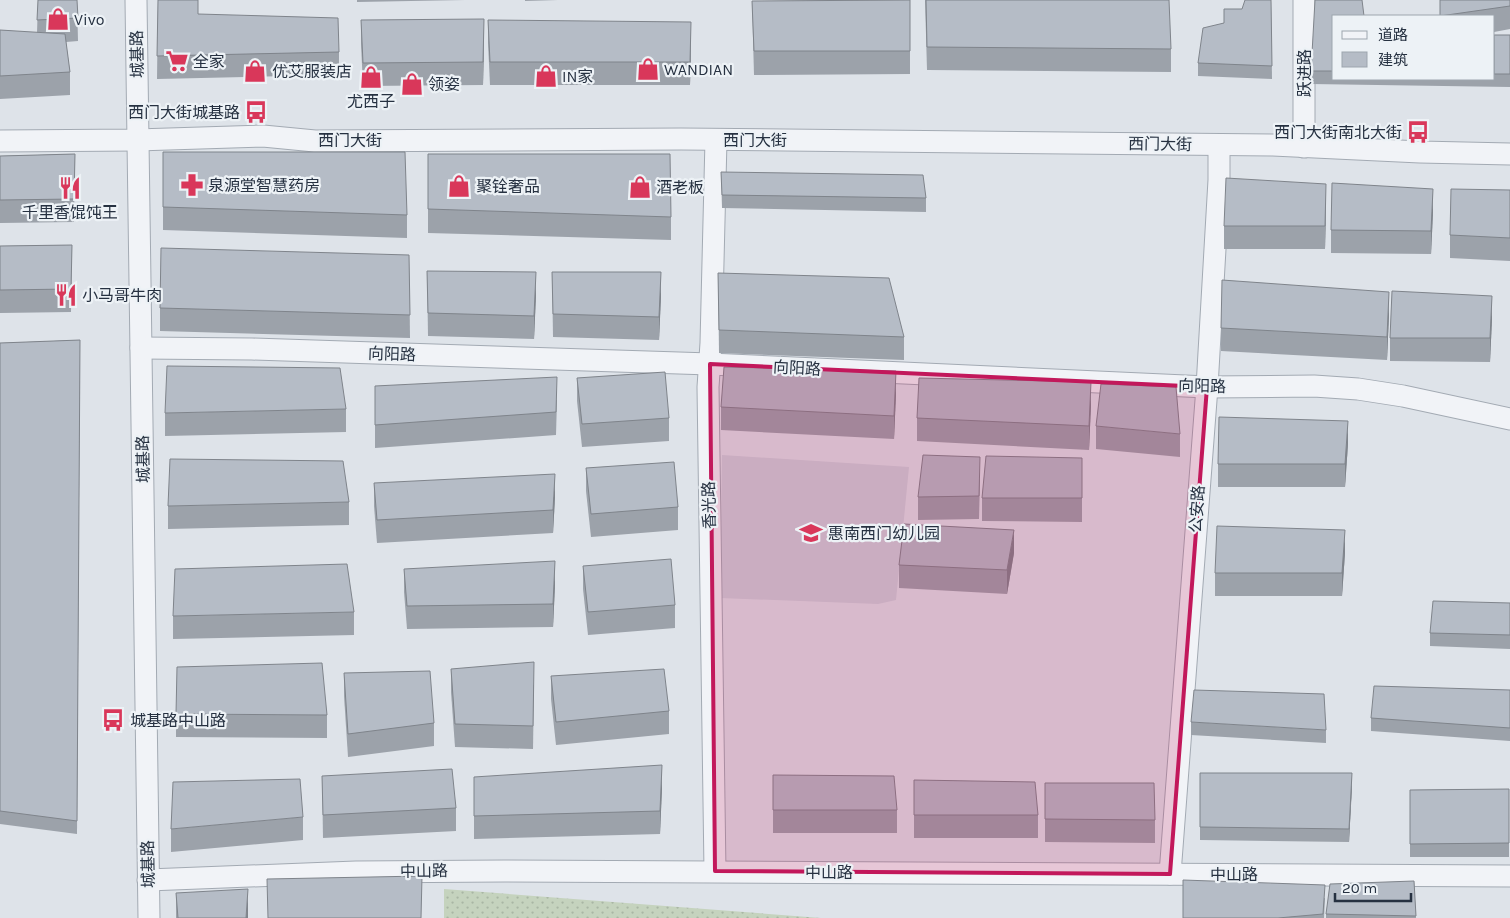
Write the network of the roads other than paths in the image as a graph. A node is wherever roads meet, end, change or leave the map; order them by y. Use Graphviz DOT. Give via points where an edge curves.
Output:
graph roads {
  1 [pos="136,0"];
  2 [pos="1304,0"];
  3 [pos="137,140"];
  4 [pos="716,140"];
  5 [pos="0,141"];
  6 [pos="1219,145"];
  7 [pos="1304,147"];
  8 [pos="1510,154"];
  9 [pos="141,348"];
  10 [pos="710,364"];
  11 [pos="1206,387"];
  12 [pos="1510,418"];
  13 [pos="715,871"];
  14 [pos="1170,874"];
  15 [pos="1510,876"];
  16 [pos="148,880"];
  17 [pos="149,918"];
  1 -- 3 [label="street, 城基路"];
  2 -- 7 [label="street, 跃进路"];
  3 -- 4 [label="street, 西门大街" via="264,136 315,140"];
  3 -- 5 [label="street, 西门大街"];
  3 -- 9 [label="street, 城基路"];
  4 -- 6 [label="street, 西门大街"];
  4 -- 10 [label="street, 香光路"];
  6 -- 7 [label="street, 西门大街"];
  6 -- 11 [label="street, 公安路"];
  7 -- 8 [label="street, 西门大街"];
  9 -- 10 [label="street, 向阳路"];
  9 -- 16 [label="street, 城基路"];
  10 -- 11 [label="street, 向阳路"];
  10 -- 13 [label="street, 香光路"];
  11 -- 12 [label="street, 向阳路" via="1358,389"];
  11 -- 14 [label="street, 公安路"];
  13 -- 14 [label="street, 中山路"];
  13 -- 16 [label="street, 中山路" via="426,871"];
  14 -- 15 [label="street, 中山路"];
  16 -- 17 [label="street, 城基路"];
}
